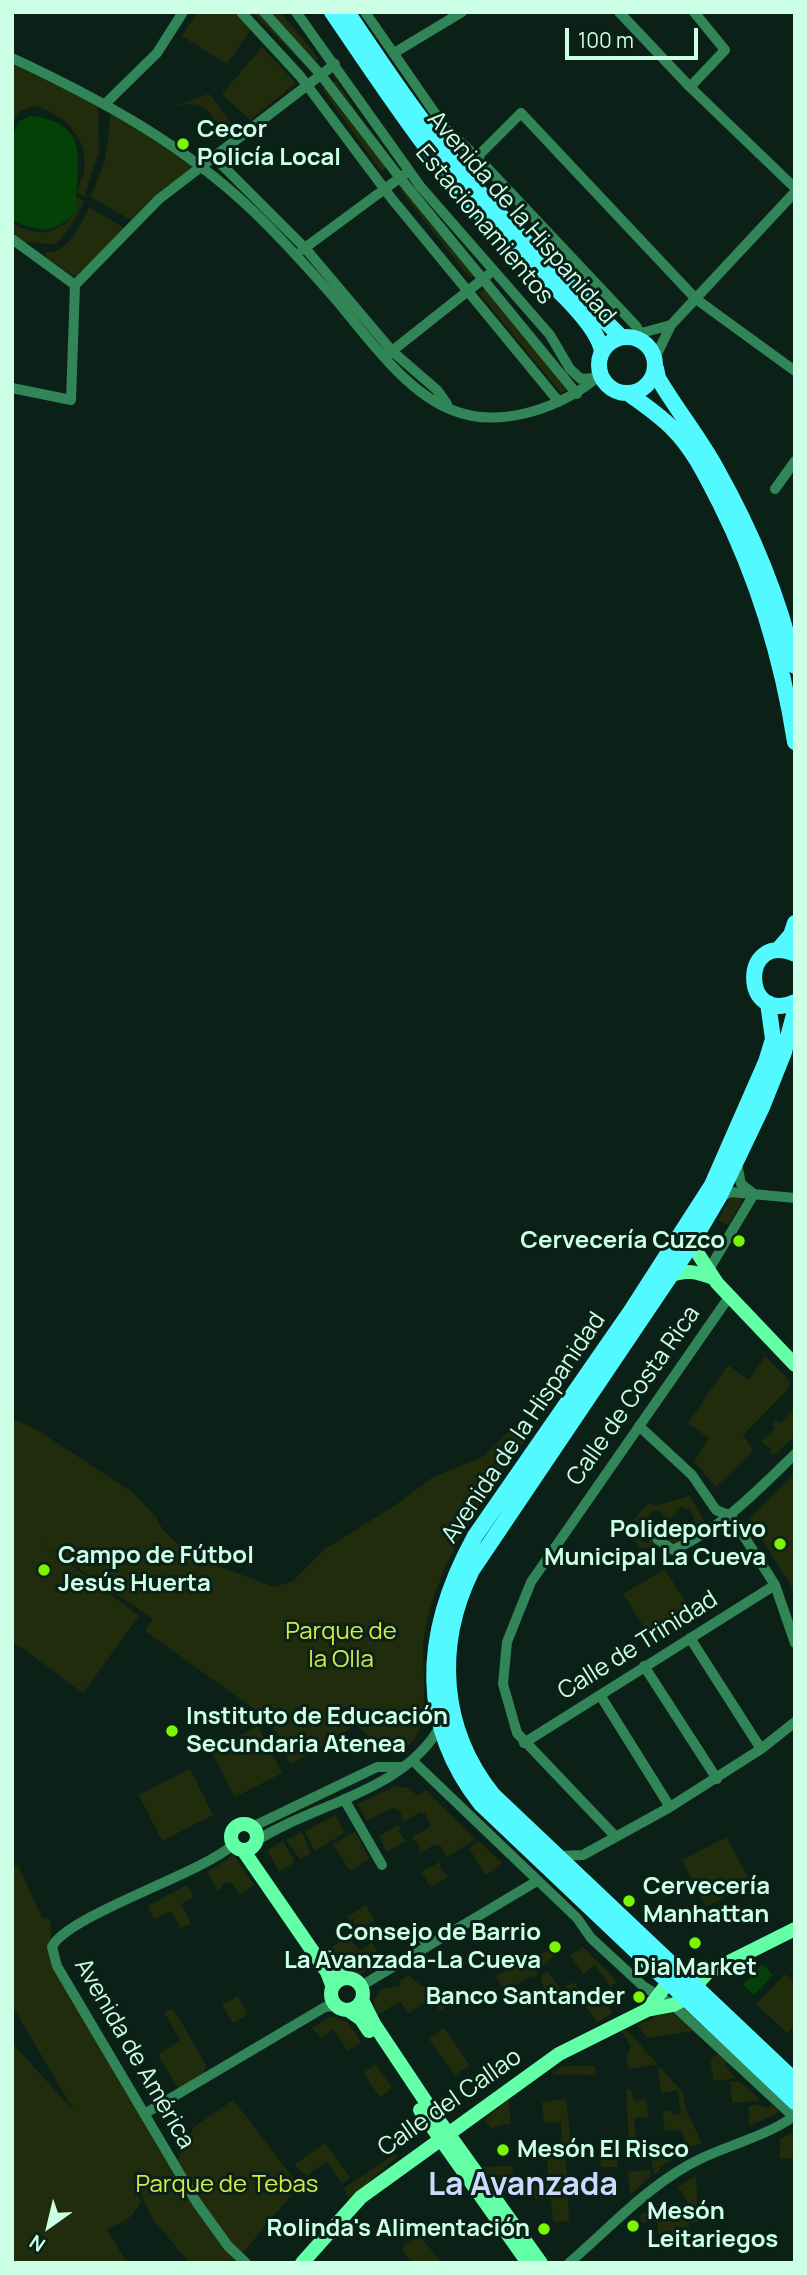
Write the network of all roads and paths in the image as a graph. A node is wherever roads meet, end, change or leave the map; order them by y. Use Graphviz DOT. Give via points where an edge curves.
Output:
graph roads {
  1 [pos="183,12"];
  2 [pos="241,12"];
  3 [pos="264,12"];
  4 [pos="296,12"];
  5 [pos="332,12"];
  6 [pos="347,12"];
  7 [pos="365,12"];
  8 [pos="462,12"];
  9 [pos="619,12"];
  10 [pos="694,12"];
  11 [pos="394,53"];
  12 [pos="12,58"];
  13 [pos="335,64"];
  14 [pos="321,75"];
  15 [pos="307,85"];
  16 [pos="690,88"];
  17 [pos="105,104"];
  18 [pos="477,157"];
  19 [pos="215,158"];
  20 [pos="201,167"];
  21 [pos="409,171"];
  22 [pos="400,178"];
  23 [pos="384,189"];
  24 [pos="795,190"];
  25 [pos="12,239"];
  26 [pos="305,248"];
  27 [pos="296,255"];
  28 [pos="494,271"];
  29 [pos="484,279"];
  30 [pos="75,285"];
  31 [pos="468,291"];
  32 [pos="695,299"];
  33 [pos="671,325"];
  34 [pos="635,335"];
  35 [pos="602,351"];
  36 [pos="388,354"];
  37 [pos="655,363"];
  38 [pos="795,371"];
  39 [pos="600,374"];
  40 [pos="12,388"];
  41 [pos="628,393"];
  42 [pos="577,394"];
  43 [pos="559,402"];
  44 [pos="795,461"];
  45 [pos="775,489"];
  46 [pos="794,657"];
  47 [pos="795,743"];
  48 [pos="795,923"];
  49 [pos="778,950"];
  50 [pos="795,954"];
  51 [pos="795,1002"];
  52 [pos="768,1003"];
  53 [pos="795,1011"];
  54 [pos="737,1164"];
  55 [pos="754,1194"];
  56 [pos="793,1195"];
  57 [pos="719,1197"];
  58 [pos="691,1243"];
  59 [pos="711,1274"];
  60 [pos="669,1276"];
  61 [pos="729,1297"];
  62 [pos="795,1366"];
  63 [pos="639,1426"];
  64 [pos="795,1454"];
  65 [pos="730,1517"];
  66 [pos="657,1539"];
  67 [pos="775,1585"];
  68 [pos="690,1638"];
  69 [pos="795,1643"];
  70 [pos="644,1666"];
  71 [pos="600,1695"];
  72 [pos="795,1722"];
  73 [pos="440,1727"];
  74 [pos="524,1743"];
  75 [pos="761,1749"];
  76 [pos="408,1764"];
  77 [pos="717,1779"];
  78 [pos="344,1800"];
  79 [pos="670,1807"];
  80 [pos="616,1837"];
  81 [pos="248,1842"];
  82 [pos="554,1855"];
  83 [pos="583,1855"];
  84 [pos="382,1865"];
  85 [pos="537,1881"];
  86 [pos="581,1882"];
  87 [pos="795,1929"];
  88 [pos="419,1933"];
  89 [pos="428,1946"];
  90 [pos="707,1973"];
  91 [pos="338,1982"];
  92 [pos="667,1983"];
  93 [pos="362,1993"];
  94 [pos="685,1998"];
  95 [pos="713,2004"];
  96 [pos="342,2008"];
  97 [pos="647,2010"];
  98 [pos="795,2081"];
  99 [pos="794,2112"];
  100 [pos="144,2114"];
  101 [pos="443,2136"];
  102 [pos="246,2263"];
  103 [pos="302,2263"];
  104 [pos="528,2263"];
  105 [pos="541,2263"];
  106 [pos="569,2263"];
  1 -- 17 [label="street" via="158,53"];
  2 -- 15 [label="street"];
  3 -- 14 [label="street"];
  4 -- 13 [label="street, Estacionamientos"];
  5 -- 35 [label="main road, Avenida de la Hispanidad" via="425,148 508,243 570,304 600,340"];
  6 -- 34 [label="main road, Avenida de la Hispanidad" via="413,110 509,226"];
  7 -- 11 [label="street, Avenida de la Hispanidad"];
  8 -- 11 [label="street"];
  9 -- 16 [label="street"];
  10 -- 16 [label="street" via="725,50"];
  11 -- 18 [label="street, Avenida de la Hispanidad" via="446,129"];
  12 -- 17 [label="street"];
  13 -- 14 [label="street"];
  13 -- 21 [label="street, Estacionamientos"];
  14 -- 15 [label="street"];
  14 -- 22 [label="street"];
  15 -- 19 [label="street"];
  15 -- 23 [label="street"];
  16 -- 24 [label="street"];
  17 -- 20 [label="street"];
  18 -- 32 [label="street" via="521,113"];
  18 -- 34 [label="street, Avenida de la Hispanidad"];
  19 -- 20 [label="street"];
  19 -- 26 [label="street"];
  20 -- 27 [label="street"];
  20 -- 30 [label="street" via="145,211"];
  21 -- 22 [label="street"];
  21 -- 28 [label="street, Estacionamientos"];
  22 -- 23 [label="street"];
  22 -- 29 [label="street"];
  23 -- 26 [label="street"];
  23 -- 31 [label="street"];
  24 -- 32 [label="street"];
  25 -- 30 [label="street"];
  26 -- 27 [label="street"];
  26 -- 36 [label="street"];
  27 -- 36 [label="street"];
  28 -- 29 [label="street"];
  28 -- 39 [label="street, Estacionamientos" via="550,335 576,374 588,380"];
  29 -- 31 [label="street"];
  29 -- 42 [label="street"];
  30 -- 40 [label="street" via="71,400"];
  31 -- 36 [label="street"];
  31 -- 43 [label="street"];
  32 -- 33 [label="street"];
  32 -- 38 [label="street"];
  33 -- 34 [label="street, Avenida de la Hispanidad"];
  33 -- 37 [label="street"];
  34 -- 35 [label="main road" via="607,344"];
  34 -- 37 [label="main road"];
  35 -- 39 [label="main road"];
  36 -- 43 [label="street" via="424,393 452,410 510,416"];
  37 -- 41 [label="main road" via="651,381"];
  37 -- 46 [label="main road" via="658,379 739,511 775,595"];
  39 -- 41 [label="main road" via="607,385"];
  39 -- 42 [label="street"];
  41 -- 47 [label="main road" via="676,431 726,516 771,628"];
  42 -- 43 [label="street"];
  44 -- 45 [label="street"];
  48 -- 49 [label="main road"];
  49 -- 50 [label="main road"];
  49 -- 52 [label="main road, Avenida de la Hispanidad" via="762,957 753,972 755,990"];
  51 -- 52 [label="main road" via="785,1006"];
  52 -- 73 [label="main road, Avenida de la Hispanidad" via="773,1039 766,1062 712,1185 460,1563 436,1638 434,1691"];
  53 -- 54 [label="main road, Avenida de la Hispanidad" via="778,1069"];
  54 -- 55 [label="street" via="741,1184"];
  54 -- 57 [label="main road, Avenida de la Hispanidad"];
  55 -- 56 [label="street"];
  55 -- 57 [label="street" via="731,1192"];
  55 -- 59 [label="street"];
  57 -- 58 [label="main road, Avenida de la Hispanidad"];
  58 -- 59 [label="main road"];
  58 -- 60 [label="main road, Avenida de la Hispanidad"];
  59 -- 60 [label="main road" via="681,1271"];
  59 -- 61 [label="main road"];
  60 -- 82 [label="main road, Avenida de la Hispanidad" via="487,1543 464,1584 451,1630 448,1694 454,1726 468,1759 493,1795"];
  61 -- 62 [label="main road"];
  61 -- 63 [label="street, Calle de Costa Rica"];
  63 -- 65 [label="street" via="692,1475 716,1510"];
  63 -- 74 [label="street, Calle de Costa Rica" via="522,1600 507,1642 503,1684"];
  64 -- 65 [label="street"];
  65 -- 66 [label="street" via="673,1550"];
  65 -- 67 [label="street"];
  67 -- 68 [label="street, Calle de Trinidad"];
  67 -- 69 [label="street"];
  68 -- 70 [label="street, Calle de Trinidad"];
  68 -- 75 [label="street"];
  70 -- 71 [label="street, Calle de Trinidad"];
  70 -- 77 [label="street"];
  71 -- 74 [label="street, Calle de Trinidad"];
  71 -- 79 [label="street"];
  72 -- 75 [label="street"];
  73 -- 76 [label="street" via="427,1748"];
  73 -- 92 [label="main road, Avenida de la Hispanidad" via="455,1766 488,1812"];
  74 -- 80 [label="street, Calle de Costa Rica"];
  75 -- 77 [label="street"];
  76 -- 78 [label="street"];
  76 -- 81 [label="street" via="377,1767"];
  76 -- 85 [label="street, Avenida de la Hispanidad"];
  77 -- 79 [label="street"];
  78 -- 81 [label="street"];
  78 -- 84 [label="street"];
  79 -- 80 [label="street"];
  80 -- 83 [label="street"];
  81 -- 91 [label="main road" via="327,1972"];
  81 -- 100 [label="street, Avenida de América" via="63,1932 52,1947 57,1966"];
  82 -- 83 [label="street"];
  82 -- 86 [label="main road, Avenida de la Hispanidad"];
  83 -- 86 [label="street"];
  85 -- 89 [label="street"];
  85 -- 92 [label="street, Avenida de la Hispanidad" via="643,1986"];
  86 -- 92 [label="main road, Avenida de la Hispanidad"];
  87 -- 90 [label="main road"];
  88 -- 89 [label="street"];
  89 -- 93 [label="street"];
  90 -- 92 [label="main road"];
  90 -- 94 [label="main road"];
  90 -- 95 [label="main road"];
  91 -- 93 [label="main road" via="354,1979"];
  91 -- 96 [label="main road" via="330,1996"];
  92 -- 94 [label="main road, Avenida de la Hispanidad"];
  92 -- 97 [label="main road, Calle del Callao"];
  93 -- 96 [label="main road"];
  93 -- 101 [label="main road" via="373,2024"];
  94 -- 95 [label="main road, Avenida de la Hispanidad"];
  94 -- 97 [label="main road, Calle del Callao"];
  94 -- 99 [label="main road, Avenida de la Hispanidad"];
  95 -- 98 [label="main road, Avenida de la Hispanidad"];
  96 -- 100 [label="street" via="325,2007"];
  96 -- 101 [label="main road" via="361,2019"];
  97 -- 101 [label="main road, Calle del Callao" via="559,2054"];
  99 -- 106 [label="street" via="758,2136 700,2159 652,2189"];
  100 -- 102 [label="street, Avenida de América" via="209,2221"];
  101 -- 103 [label="main road, Calle del Callao" via="361,2197"];
  101 -- 104 [label="main road"];
  101 -- 105 [label="main road"];
}
